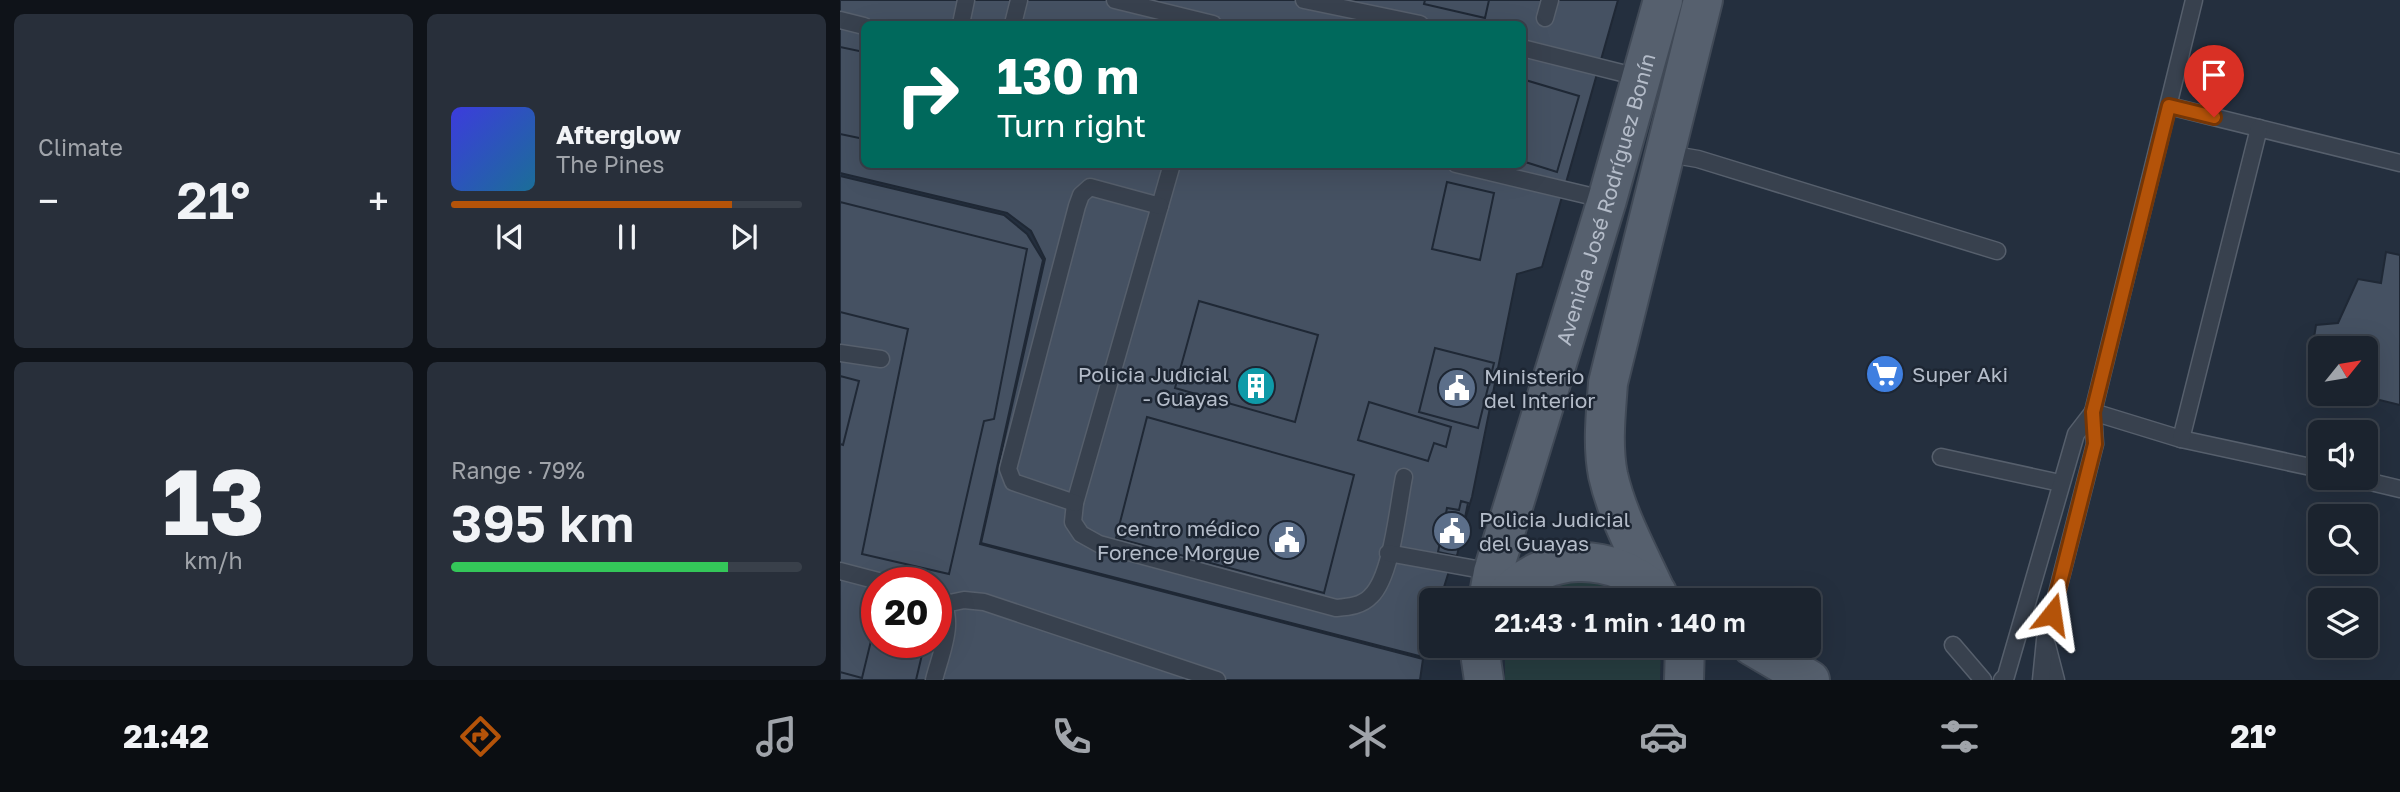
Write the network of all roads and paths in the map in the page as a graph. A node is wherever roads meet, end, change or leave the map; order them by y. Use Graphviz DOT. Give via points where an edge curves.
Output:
graph roads {
  1 [pos="966,0"];
  2 [pos="1019,0"];
  3 [pos="1115,0"];
  4 [pos="1304,0"];
  5 [pos="1550,0"];
  6 [pos="1663,0"];
  7 [pos="1703,0"];
  8 [pos="2194,0"];
  9 [pos="1545,18"];
  10 [pos="840,20"];
  11 [pos="962,21"];
  12 [pos="1014,21"];
  13 [pos="1201,21"];
  14 [pos="1406,21"];
  15 [pos="861,25"];
  16 [pos="1526,49"];
  17 [pos="1643,78"];
  18 [pos="2169,106"];
  19 [pos="2259,128"];
  20 [pos="1663,153"];
  21 [pos="2400,163"];
  22 [pos="1171,168"];
  23 [pos="1473,168"];
  24 [pos="1607,200"];
  25 [pos="1160,206"];
  26 [pos="1997,251"];
  27 [pos="840,353"];
  28 [pos="881,359"];
  29 [pos="2093,412"];
  30 [pos="2181,439"];
  31 [pos="1941,457"];
  32 [pos="2308,467"];
  33 [pos="1404,477"];
  34 [pos="2060,483"];
  35 [pos="2378,484"];
  36 [pos="2400,489"];
  37 [pos="1074,503"];
  38 [pos="1388,553"];
  39 [pos="840,571"];
  40 [pos="861,576"];
  41 [pos="1487,588"];
  42 [pos="1496,588"];
  43 [pos="1506,588"];
  44 [pos="1651,588"];
  45 [pos="1657,588"];
  46 [pos="952,601"];
  47 [pos="2045,640"];
  48 [pos="1953,645"];
  49 [pos="939,658"];
  50 [pos="1685,658"];
  51 [pos="1772,658"];
  52 [pos="934,680"];
  53 [pos="1217,680"];
  54 [pos="1684,680"];
  55 [pos="1810,680"];
  56 [pos="1983,680"];
  57 [pos="2002,680"];
  58 [pos="2041,680"];
  59 [pos="2056,680"];
  1 -- 11 [label="lane"];
  2 -- 12 [label="lane"];
  3 -- 13 [label="lane"];
  4 -- 14 [label="lane"];
  5 -- 9 [label="lane"];
  6 -- 17 [label="main road, Avenida José Rodríguez Bonín"];
  7 -- 20 [label="main road, Avenida José Rodríguez Bonín"];
  8 -- 18 [label="lane"];
  10 -- 15 [label="lane"];
  16 -- 17 [label="lane"];
  17 -- 24 [label="main road, Avenida José Rodríguez Bonín"];
  18 -- 19 [label="lane"];
  18 -- 29 [label="lane"];
  19 -- 21 [label="lane"];
  19 -- 30 [label="lane"];
  20 -- 26 [label="lane" via="1708,162"];
  20 -- 45 [label="main road, Avenida José Rodríguez Bonín" via="1608,383 1604,435 1608,474 1620,513"];
  22 -- 25 [label="lane"];
  23 -- 24 [label="lane"];
  24 -- 42 [label="main road, Avenida José Rodríguez Bonín"];
  25 -- 37 [label="lane"];
  25 -- 37 [label="lane" via="1090,187 1077,206 1008,469 1013,482"];
  27 -- 28 [label="lane"];
  29 -- 30 [label="lane"];
  29 -- 34 [label="lane" via="2076,434"];
  29 -- 47 [label="lane" via="2095,444"];
  30 -- 32 [label="lane"];
  31 -- 34 [label="lane"];
  33 -- 38 [label="lane"];
  34 -- 57 [label="lane"];
  35 -- 36 [label="lane"];
  37 -- 38 [label="lane" via="1073,523 1081,534 1099,544 1336,608 1354,606 1371,596"];
  38 -- 41 [label="lane"];
  39 -- 40 [label="lane"];
  43 -- 44 [label="main road" via="1556,564 1582,560 1609,564"];
  46 -- 53 [label="lane" via="984,602"];
  47 -- 58 [label="lane"];
  47 -- 59 [label="lane"];
  48 -- 56 [label="lane"];
  49 -- 52 [label="lane"];
  50 -- 54 [label="main road"];
  51 -- 55 [label="main road"];
}
